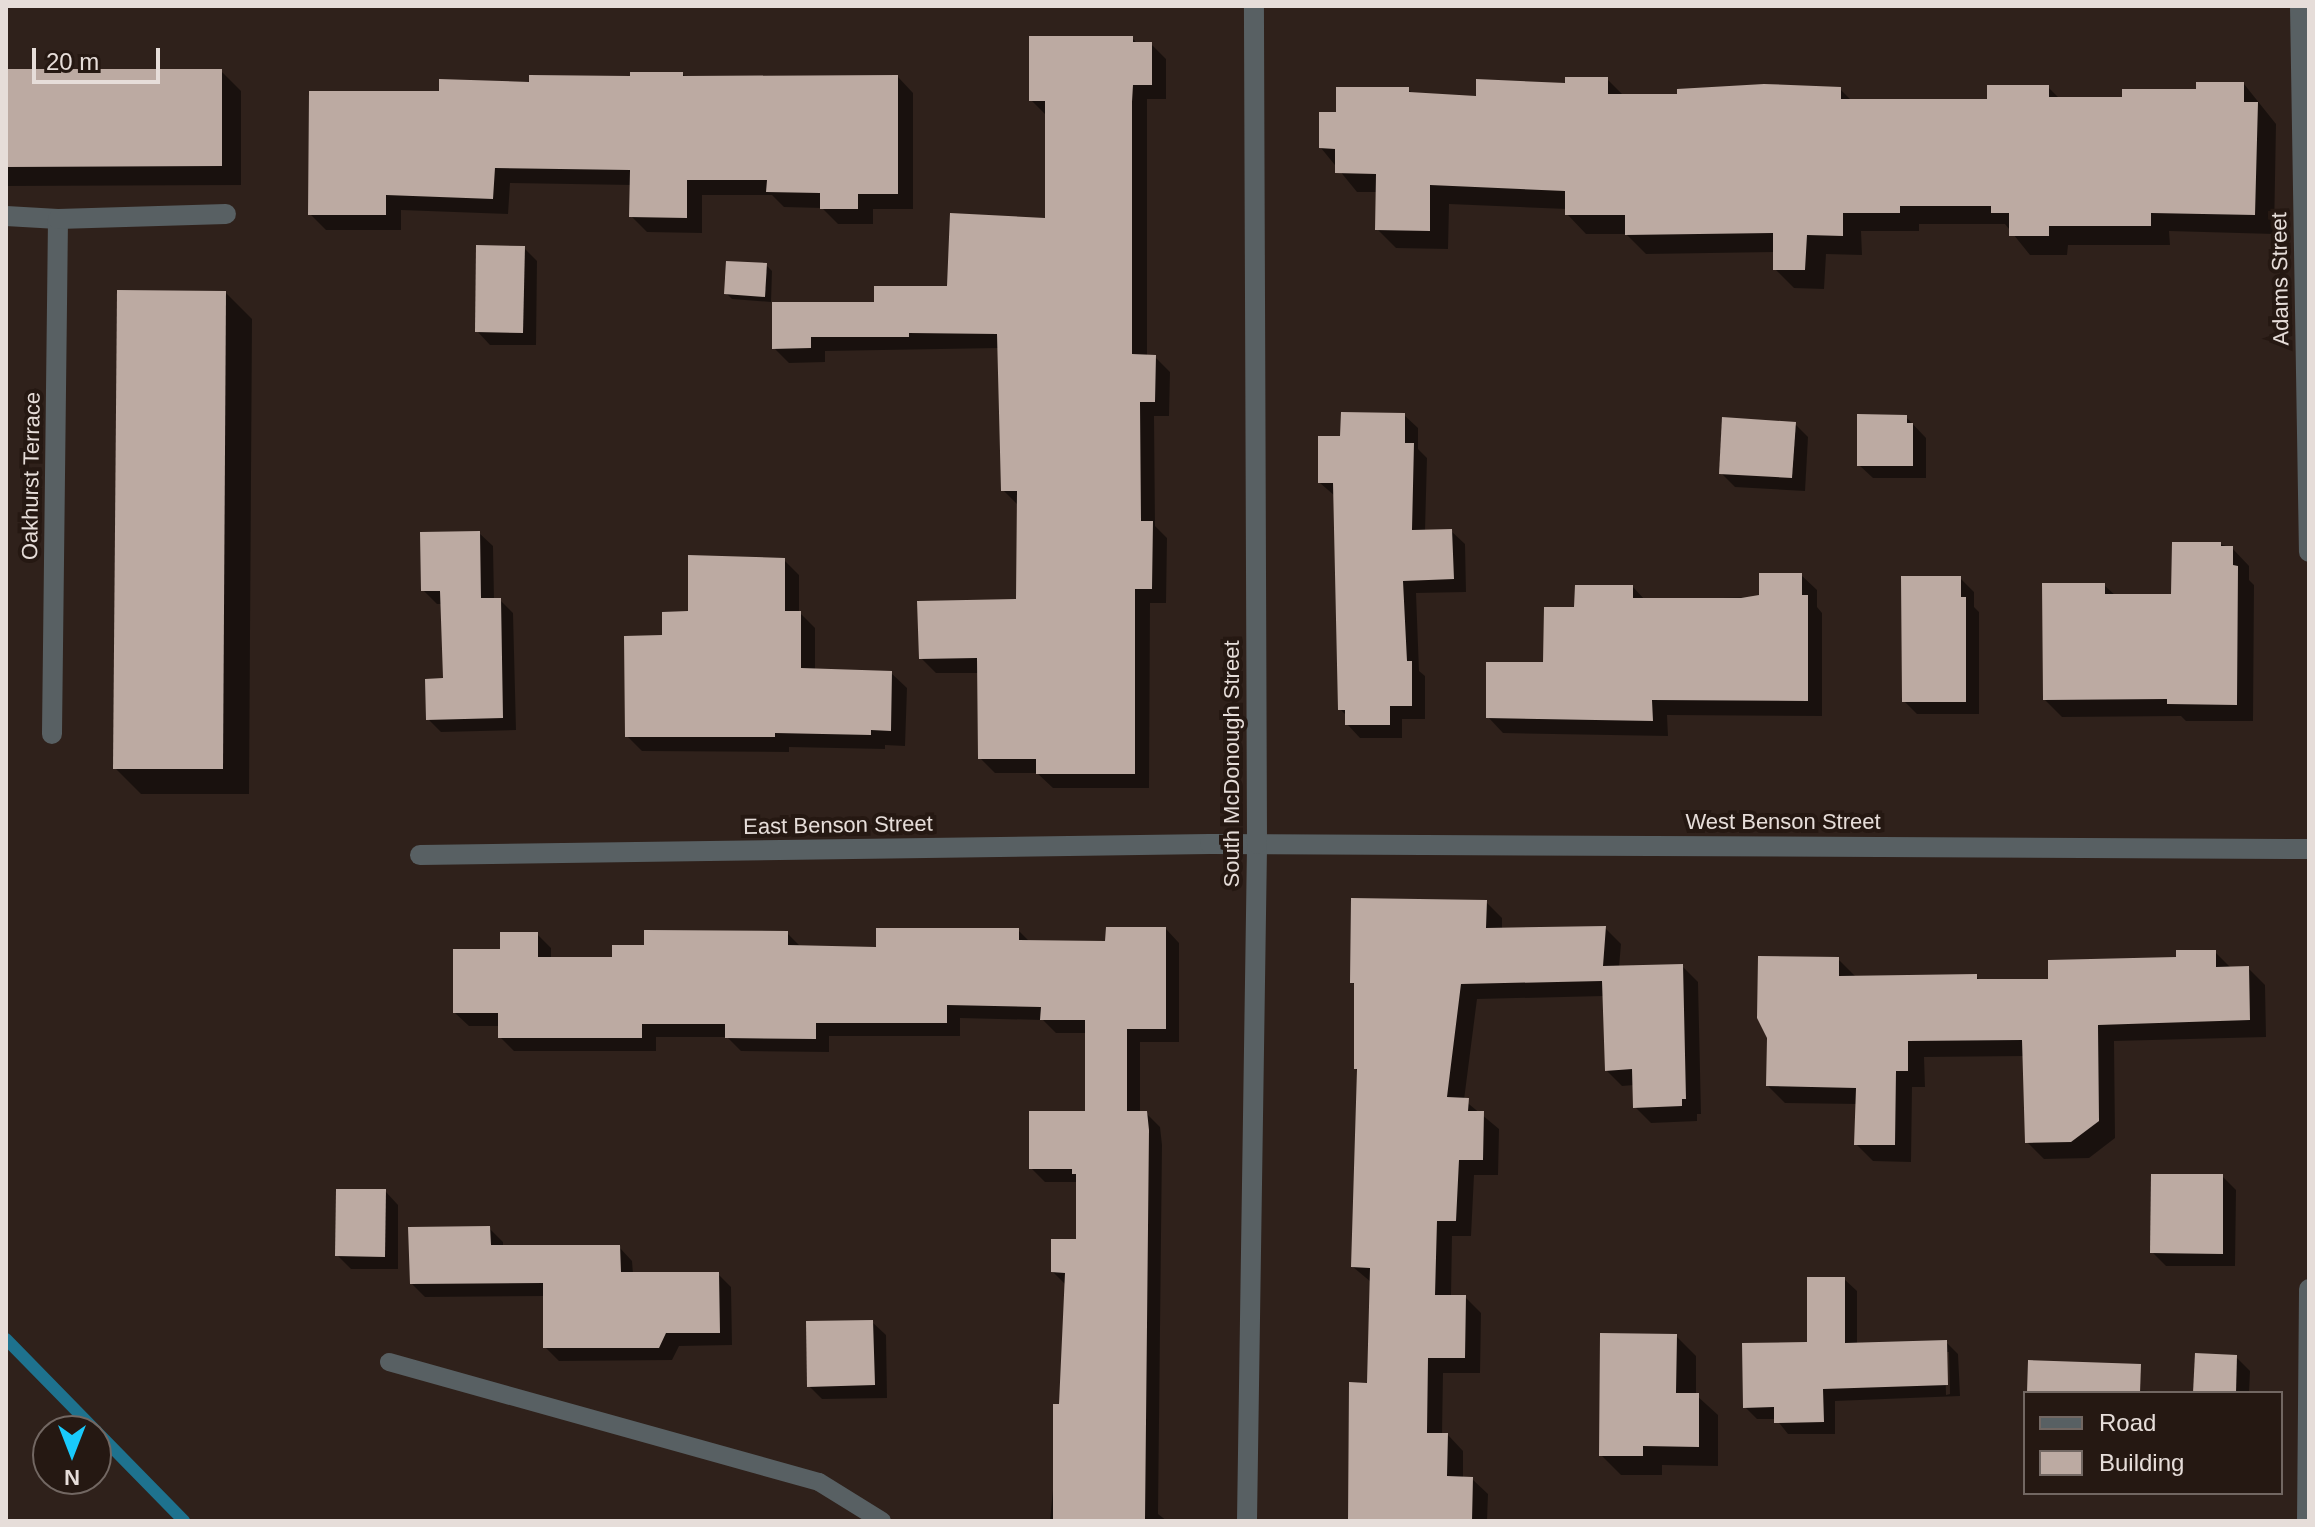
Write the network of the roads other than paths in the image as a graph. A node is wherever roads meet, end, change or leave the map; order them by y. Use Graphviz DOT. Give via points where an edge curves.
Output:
graph roads {
  1 [pos="1254,6"];
  2 [pos="2300,6"];
  3 [pos="226,214"];
  4 [pos="6,216"];
  5 [pos="58,219"];
  6 [pos="2309,552"];
  7 [pos="52,734"];
  8 [pos="1257,844"];
  9 [pos="2309,849"];
  10 [pos="420,855"];
  11 [pos="2309,1289"];
  12 [pos="389,1362"];
  13 [pos="882,1521"];
  14 [pos="1247,1521"];
  15 [pos="2307,1521"];
  1 -- 8 [label="street, South McDonough Street"];
  2 -- 6 [label="street, Adams Street"];
  3 -- 5 [label="street"];
  4 -- 5 [label="street"];
  5 -- 7 [label="street, Oakhurst Terrace"];
  8 -- 9 [label="street, West Benson Street"];
  8 -- 10 [label="street, East Benson Street"];
  8 -- 14 [label="street, South McDonough Street"];
  11 -- 15 [label="street"];
  12 -- 13 [label="lane" via="819,1482"];
}
